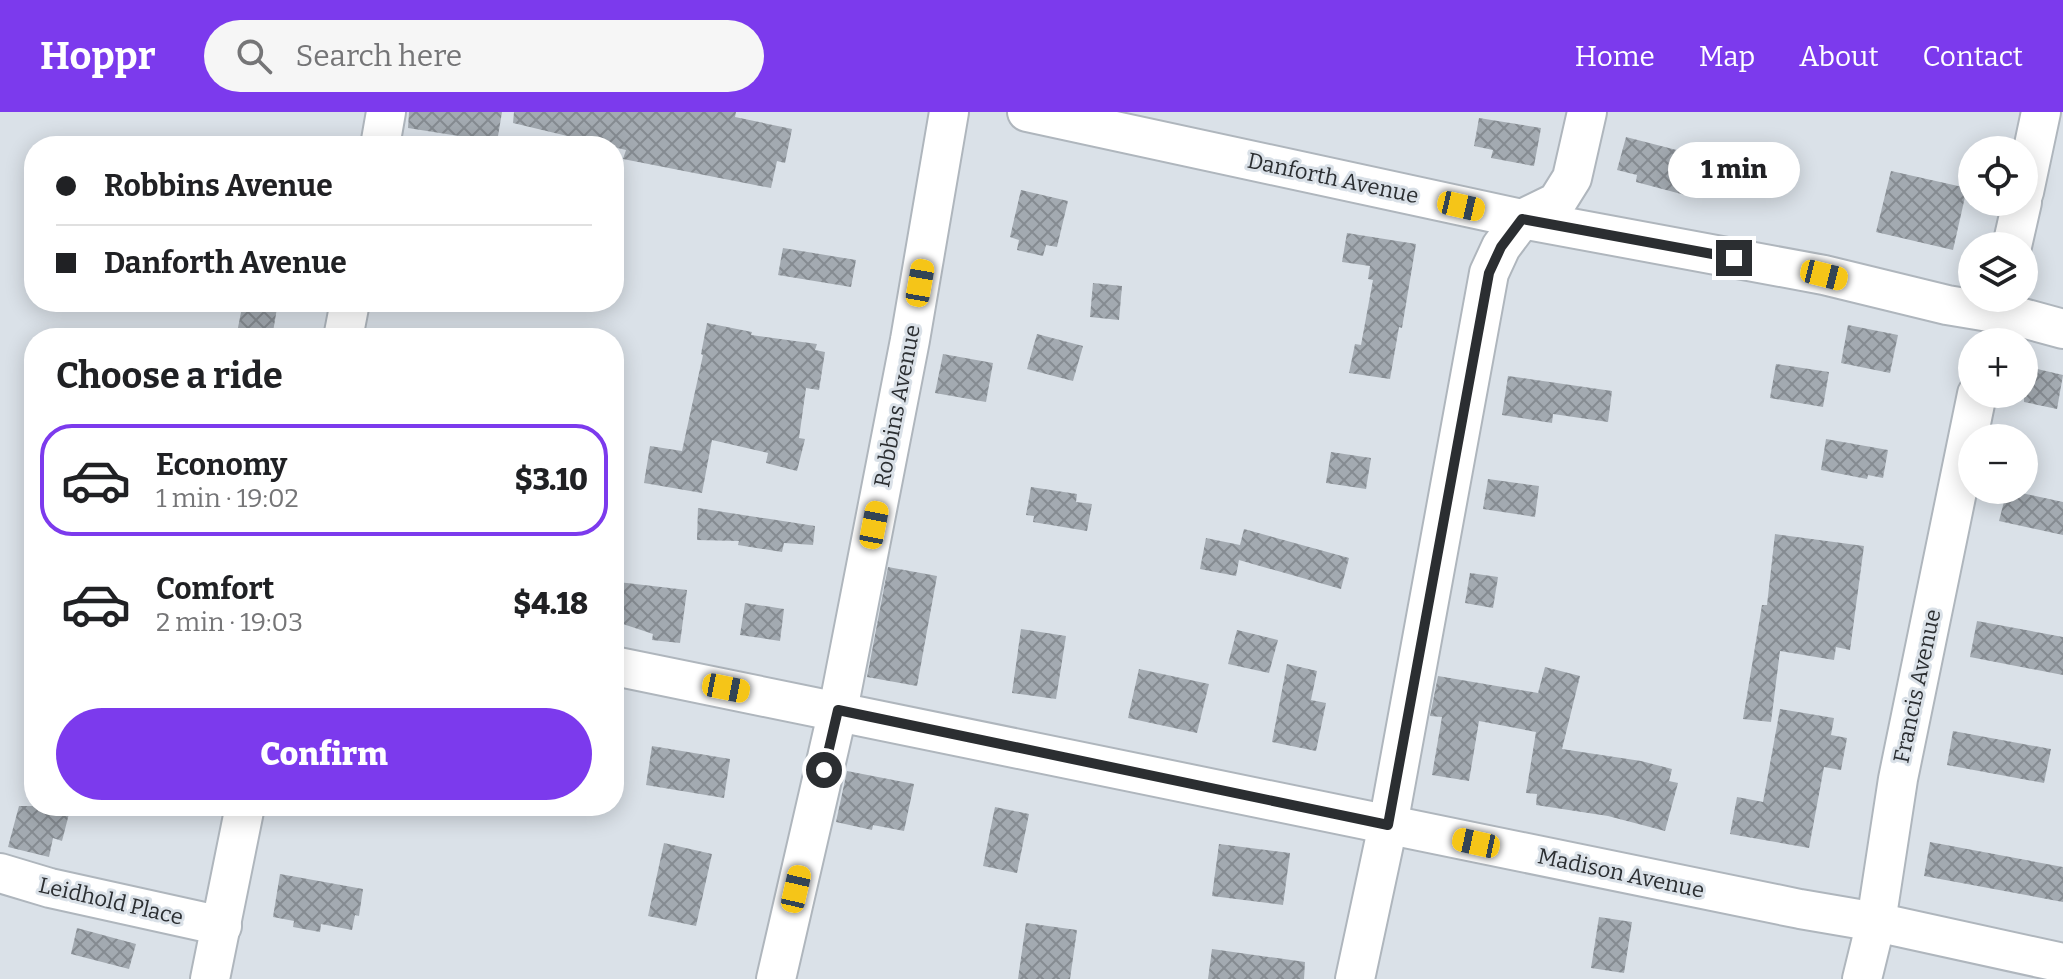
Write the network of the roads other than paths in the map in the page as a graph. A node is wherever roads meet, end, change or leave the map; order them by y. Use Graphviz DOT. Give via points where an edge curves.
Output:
graph roads {
  1 [pos="386,112"];
  2 [pos="949,112"];
  3 [pos="1027,112"];
  4 [pos="1587,112"];
  5 [pos="2041,112"];
  6 [pos="382,136"];
  7 [pos="2036,136"];
  8 [pos="1522,219"];
  9 [pos="1996,318"];
  10 [pos="2063,329"];
  11 [pos="1974,408"];
  12 [pos="624,668"];
  13 [pos="838,710"];
  14 [pos="243,816"];
  15 [pos="1388,825"];
  16 [pos="0,873"];
  17 [pos="1876,922"];
  18 [pos="222,926"];
  19 [pos="2063,963"];
  20 [pos="210,979"];
  21 [pos="776,979"];
  22 [pos="1355,979"];
  23 [pos="1862,979"];
  1 -- 6 [label="street"];
  2 -- 13 [label="street, Robbins Avenue"];
  3 -- 8 [label="street, Danforth Avenue"];
  4 -- 8 [label="street" via="1572,178 1557,202"];
  5 -- 7 [label="street"];
  8 -- 9 [label="street, Danforth Avenue" via="1824,275"];
  8 -- 15 [label="street" via="1489,273"];
  9 -- 10 [label="street, Danforth Avenue"];
  11 -- 17 [label="street, Francis Avenue" via="1898,779"];
  12 -- 13 [label="street, Madison Avenue"];
  13 -- 15 [label="street, Madison Avenue"];
  13 -- 21 [label="street, Robbins Avenue"];
  14 -- 18 [label="street"];
  15 -- 17 [label="street, Madison Avenue"];
  15 -- 22 [label="street"];
  16 -- 18 [label="street, Leidhold Place"];
  17 -- 19 [label="street, Madison Avenue"];
  17 -- 23 [label="street, Francis Avenue"];
  18 -- 20 [label="street"];
}
